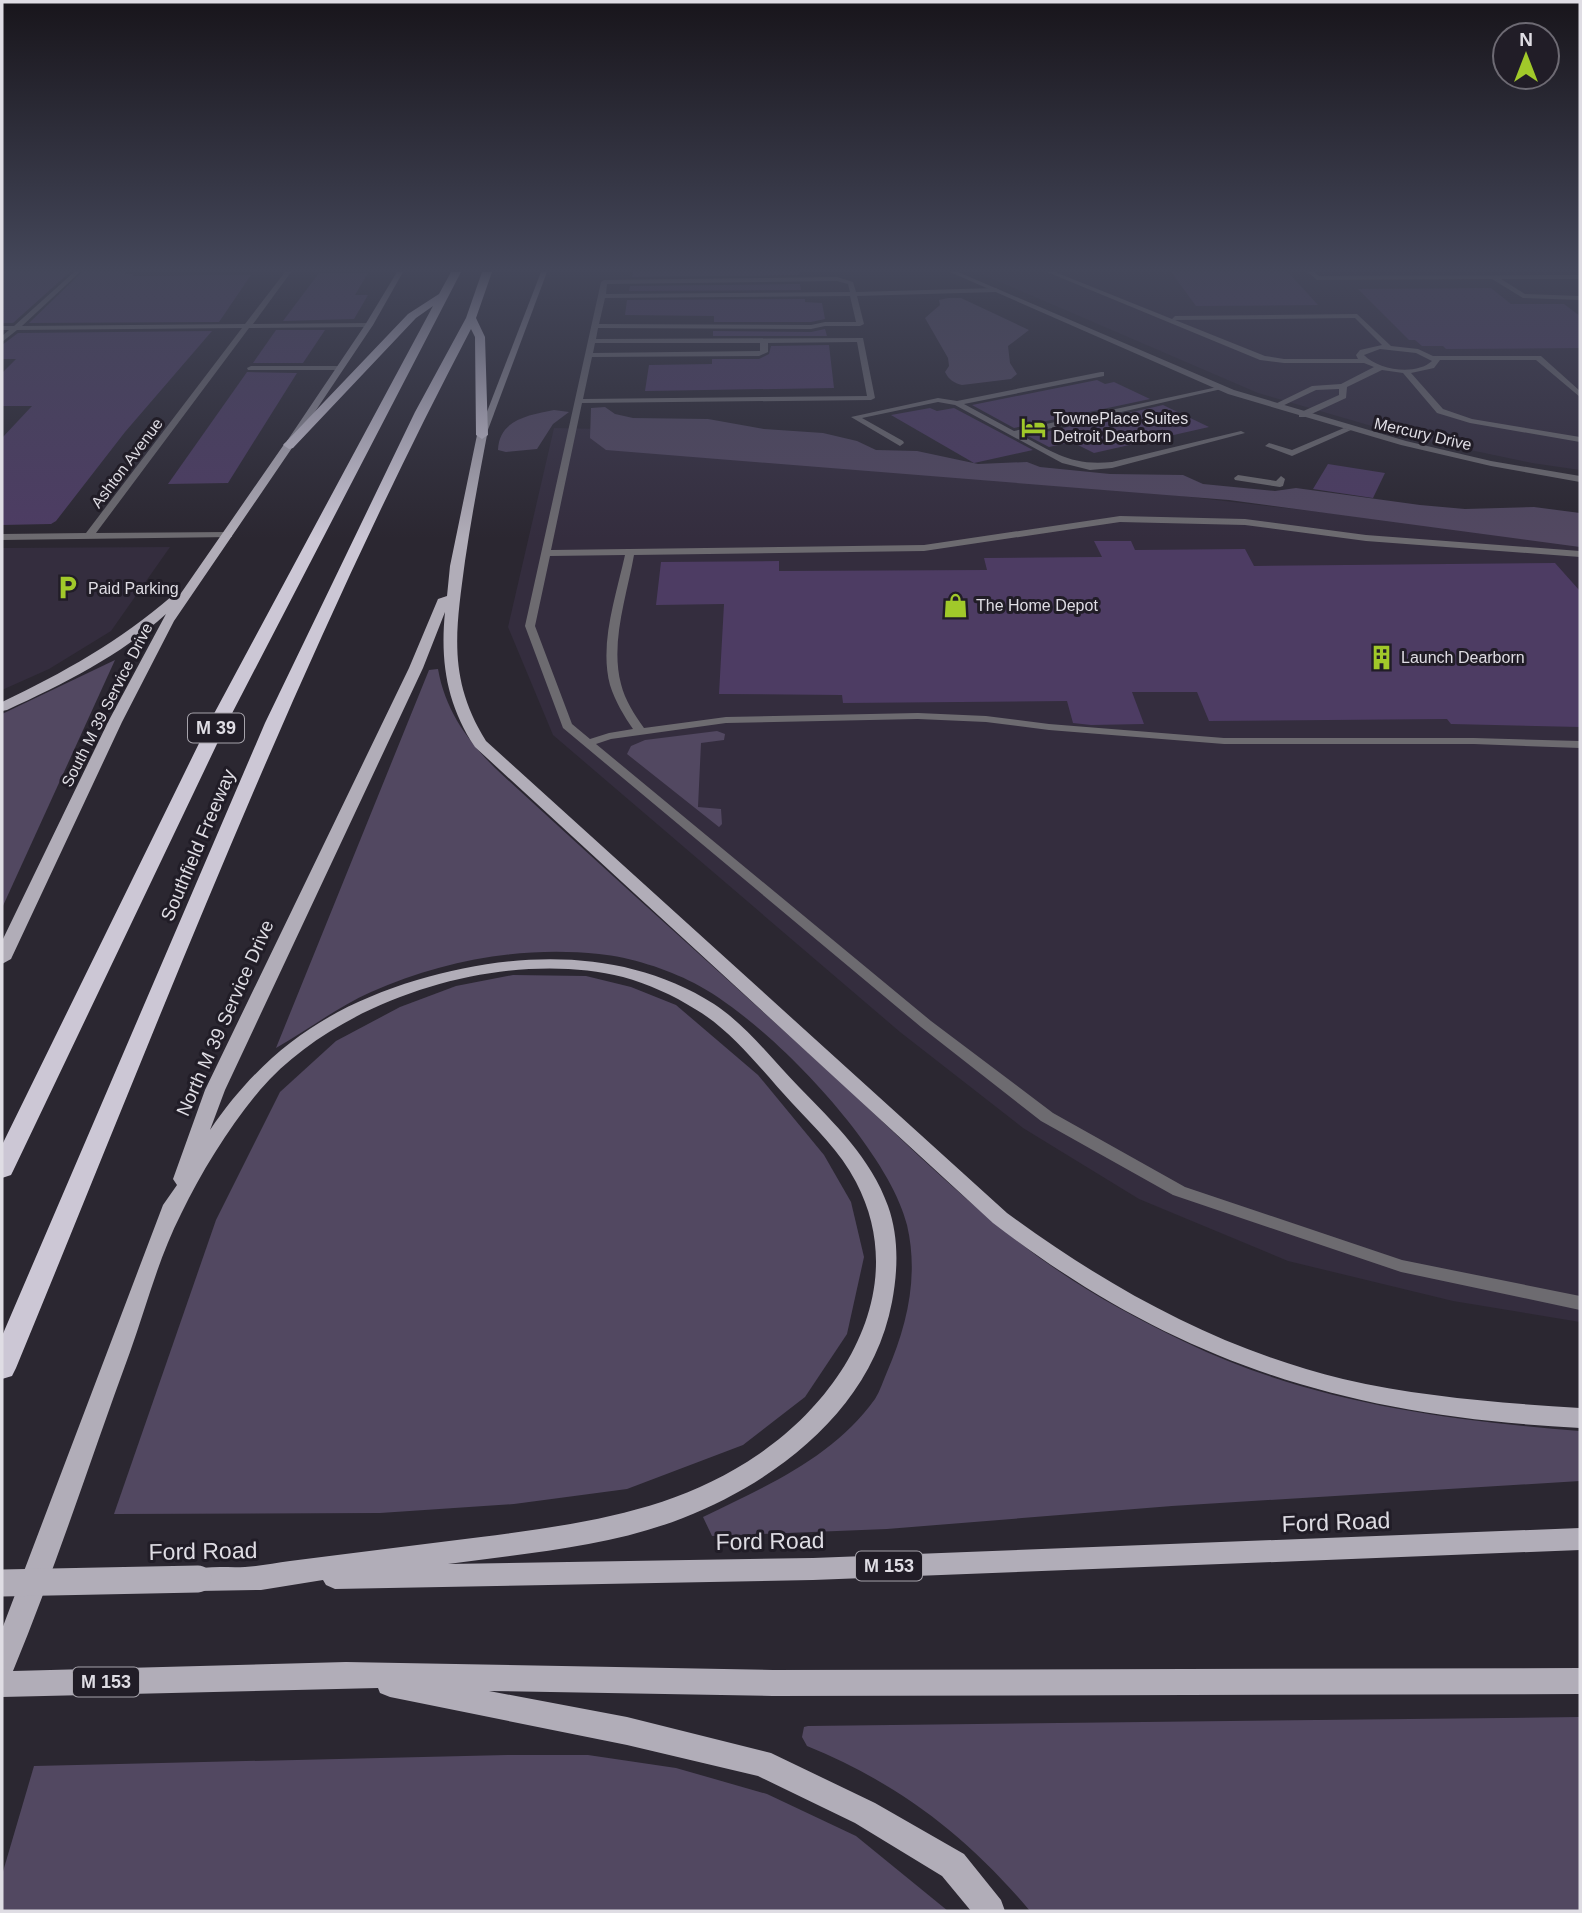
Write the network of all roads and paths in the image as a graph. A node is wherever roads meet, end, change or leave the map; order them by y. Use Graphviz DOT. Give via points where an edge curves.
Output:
graph roads {
  1 [pos="221,361"];
  2 [pos="344,361"];
  3 [pos="368,361"];
  4 [pos="407,361"];
  5 [pos="448,361"];
  6 [pos="478,361"];
  7 [pos="510,361"];
  8 [pos="587,361"];
  9 [pos="864,361"];
  10 [pos="1162,361"];
  11 [pos="1365,361"];
  12 [pos="1435,361"];
  13 [pos="1542,361"];
  14 [pos="1381,367"];
  15 [pos="251,368"];
  16 [pos="339,368"];
  17 [pos="1405,371"];
  18 [pos="1101,374"];
  19 [pos="1343,386"];
  20 [pos="1222,387"];
  21 [pos="1580,395"];
  22 [pos="578,401"];
  23 [pos="957,403"];
  24 [pos="1275,406"];
  25 [pos="1302,415"];
  26 [pos="1347,430"];
  27 [pos="1013,433"];
  28 [pos="1241,433"];
  29 [pos="482,435"];
  30 [pos="1580,440"];
  31 [pos="900,443"];
  32 [pos="289,444"];
  33 [pos="1269,446"];
  34 [pos="1238,478"];
  35 [pos="1281,479"];
  36 [pos="1580,479"];
  37 [pos="229,535"];
  38 [pos="89,536"];
  39 [pos="2,537"];
  40 [pos="630,552"];
  41 [pos="546,553"];
  42 [pos="1580,554"];
  43 [pos="460,556"];
  44 [pos="197,580"];
  45 [pos="2,707"];
  46 [pos="640,731"];
  47 [pos="586,744"];
  48 [pos="1580,745"];
  49 [pos="2,959"];
  50 [pos="2,1169"];
  51 [pos="170,1214"];
  52 [pos="1580,1303"];
  53 [pos="2,1368"];
  54 [pos="1580,1418"];
  55 [pos="1580,1539"];
  56 [pos="251,1578"];
  57 [pos="2,1583"];
  58 [pos="2,1664"];
  59 [pos="346,1675"];
  60 [pos="1580,1681"];
  61 [pos="2,1684"];
  62 [pos="990,1911"];
  1 -- 38 [label="street, Ashton Avenue"];
  2 -- 16 [label="main road"];
  3 -- 32 [label="highway"];
  4 -- 50 [label="highway, Southfield Freeway / M 39" via="218,723"];
  5 -- 53 [label="highway, Southfield Freeway / M 39" via="274,723"];
  6 -- 29 [label="highway"];
  7 -- 29 [label="main road"];
  8 -- 22 [label="street"];
  9 -- 22 [label="street" via="871,398"];
  10 -- 20 [label="street, Mercury Drive"];
  11 -- 14 [label="street"];
  12 -- 17 [label="street" via="1431,368"];
  13 -- 21 [label="street"];
  14 -- 17 [label="street"];
  14 -- 19 [label="street"];
  15 -- 16 [label="street"];
  16 -- 32 [label="main road"];
  17 -- 30 [label="street" via="1440,411 1470,421"];
  18 -- 23 [label="street"];
  19 -- 24 [label="street" via="1315,388"];
  19 -- 25 [label="street" via="1343,396"];
  20 -- 24 [label="street, Mercury Drive"];
  20 -- 27 [label="street"];
  22 -- 41 [label="street"];
  23 -- 27 [label="street"];
  23 -- 31 [label="street" via="938,400 855,417"];
  24 -- 25 [label="street, Mercury Drive"];
  25 -- 26 [label="street, Mercury Drive"];
  26 -- 33 [label="street" via="1291,455"];
  26 -- 36 [label="street, Mercury Drive"];
  27 -- 28 [label="street" via="1065,461 1090,467"];
  29 -- 43 [label="main road, North M 39 Service Drive"];
  32 -- 37 [label="main road, South M 39 Service Drive"];
  34 -- 35 [label="street" via="1280,484"];
  37 -- 38 [label="street"];
  37 -- 44 [label="main road, South M 39 Service Drive"];
  38 -- 39 [label="street"];
  40 -- 41 [label="street"];
  40 -- 42 [label="street" via="924,548 1120,519 1245,522 1366,538"];
  40 -- 46 [label="street" via="615,639 614,678 624,708"];
  41 -- 47 [label="street" via="530,626 567,726"];
  43 -- 51 [label="main road, North M 39 Service Drive" via="416,668 215,1090"];
  43 -- 54 [label="main road" via="448,626 452,684 466,724 480,744 1032,1244 1137,1310 1272,1367 1393,1398 1479,1411"];
  44 -- 45 [label="main road" via="123,640"];
  44 -- 49 [label="main road, South M 39 Service Drive" via="168,621 115,722"];
  46 -- 47 [label="street"];
  46 -- 48 [label="street" via="726,720 918,716 1224,741"];
  47 -- 52 [label="street" via="926,1024 1058,1124 1179,1191 1401,1266"];
  51 -- 56 [label="main road" via="242,1098 272,1065 302,1042 342,1017 404,989 478,969 555,963 647,979 686,996 732,1028 844,1146 878,1207 887,1239 887,1280 874,1336 861,1365 802,1434 726,1487 674,1510 575,1536"];
  51 -- 58 [label="main road, North M 39 Service Drive"];
  55 -- 56 [label="main road, Ford Road / M 153" via="813,1569"];
  56 -- 57 [label="main road, Ford Road / M 153, bridge"];
  59 -- 60 [label="main road, M 153" via="773,1683"];
  59 -- 61 [label="main road, M 153"];
  59 -- 62 [label="main road" via="627,1731 761,1763 865,1813 953,1866"];
}
